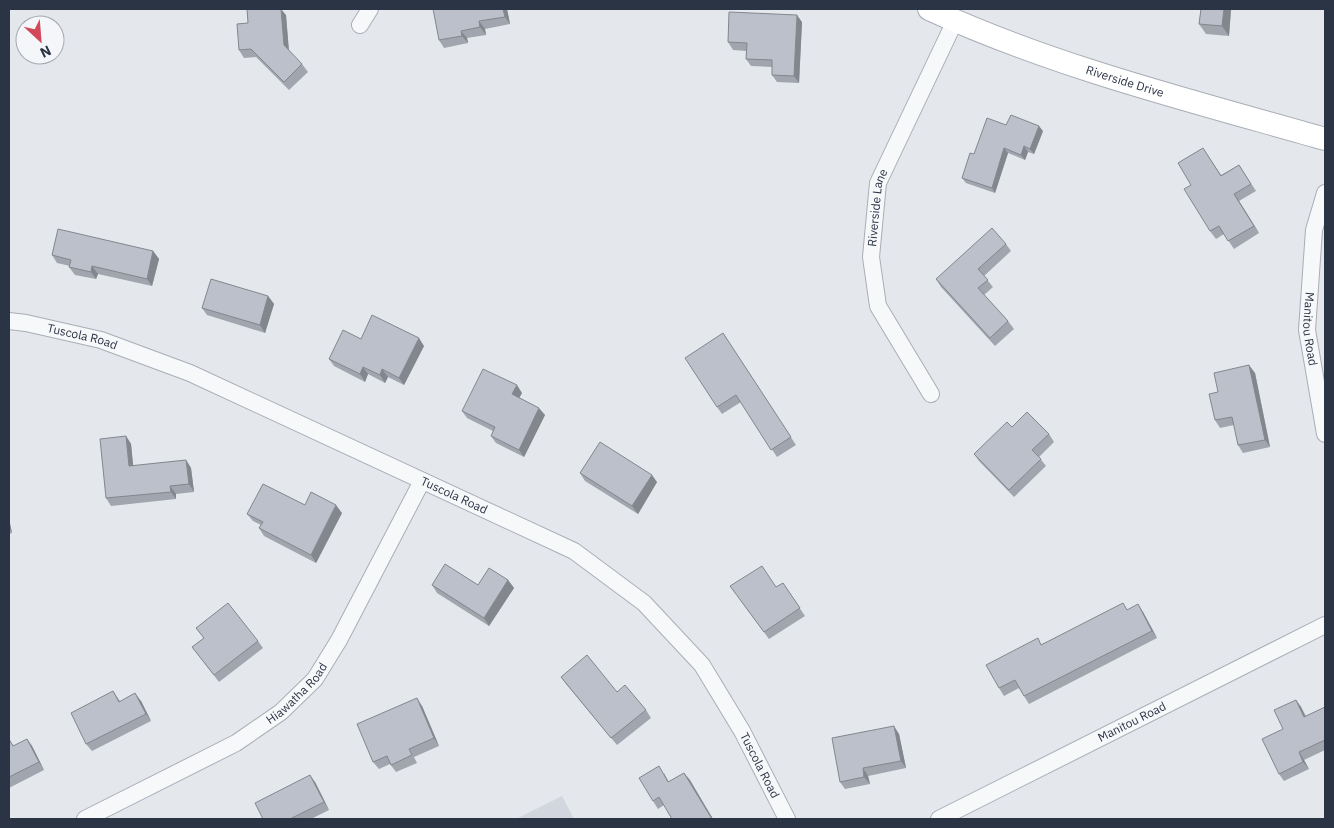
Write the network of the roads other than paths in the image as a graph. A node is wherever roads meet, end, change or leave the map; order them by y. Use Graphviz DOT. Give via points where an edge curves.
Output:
graph roads {
  1 [pos="370,9"];
  2 [pos="929,9"];
  3 [pos="955,21"];
  4 [pos="360,25"];
  5 [pos="1325,139"];
  6 [pos="1325,193"];
  7 [pos="9,321"];
  8 [pos="931,394"];
  9 [pos="1325,434"];
  10 [pos="422,481"];
  11 [pos="1325,625"];
  12 [pos="85,819"];
  13 [pos="787,819"];
  14 [pos="939,819"];
  1 -- 4 [label="street"];
  2 -- 3 [label="street, Riverside Drive"];
  3 -- 5 [label="street, Riverside Drive" via="1106,76"];
  3 -- 8 [label="street, Riverside Lane" via="878,183 871,257 878,306"];
  6 -- 9 [label="street, Manitou Road" via="1314,230 1307,330"];
  7 -- 10 [label="street, Tuscola Road" via="101,340 190,373"];
  10 -- 12 [label="street, Hiawatha Road" via="339,640 314,679 281,712 236,743"];
  10 -- 13 [label="street, Tuscola Road" via="574,552 644,603 702,666 742,731"];
  11 -- 14 [label="street, Manitou Road"];
}
